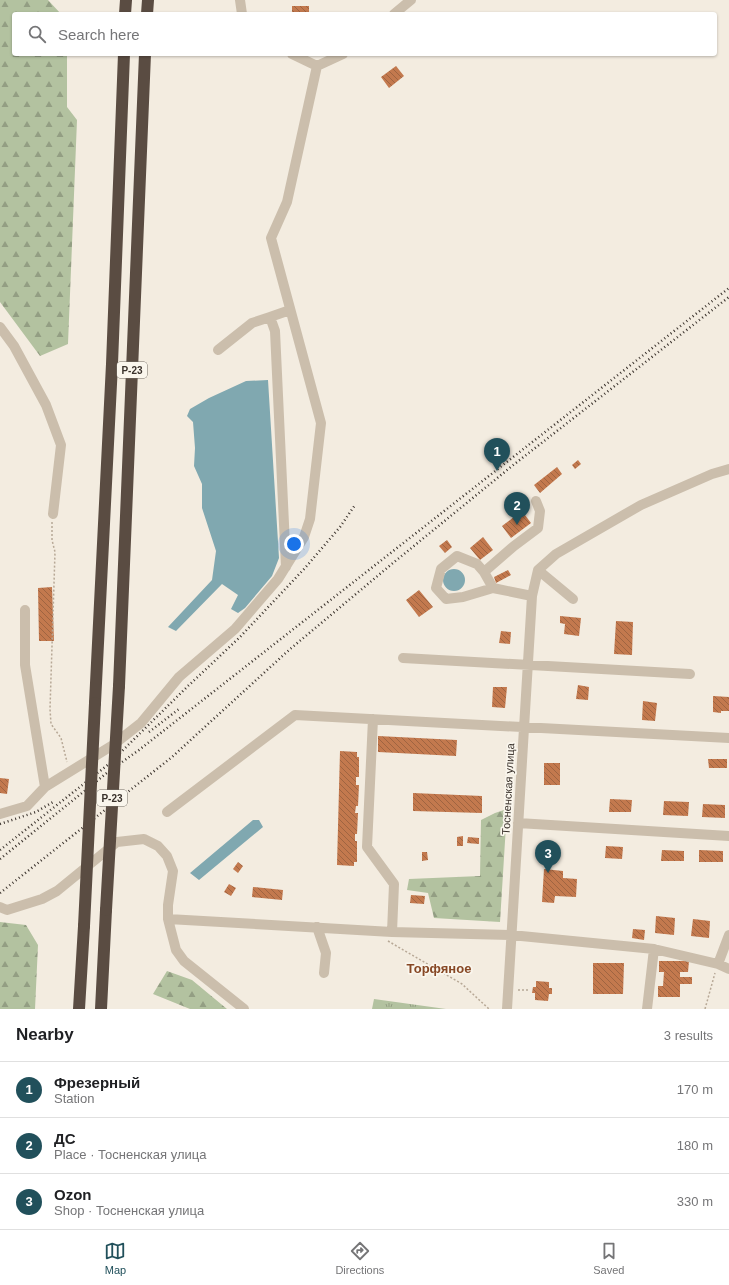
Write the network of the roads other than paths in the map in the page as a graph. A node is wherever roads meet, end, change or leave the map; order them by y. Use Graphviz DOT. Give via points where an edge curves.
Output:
graph roads {
  1 [pos="148,0"];
  2 [pos="240,0"];
  3 [pos="410,0"];
  4 [pos="147,12"];
  5 [pos="242,12"];
  6 [pos="396,12"];
  7 [pos="124,56"];
  8 [pos="145,56"];
  9 [pos="296,56"];
  10 [pos="340,56"];
  11 [pos="317,66"];
  12 [pos="290,310"];
  13 [pos="270,317"];
  14 [pos="0,327"];
  15 [pos="218,350"];
  16 [pos="729,469"];
  17 [pos="536,501"];
  18 [pos="52,514"];
  19 [pos="286,567"];
  20 [pos="538,570"];
  21 [pos="484,572"];
  22 [pos="493,588"];
  23 [pos="532,596"];
  24 [pos="573,599"];
  25 [pos="25,610"];
  26 [pos="403,658"];
  27 [pos="528,665"];
  28 [pos="690,674"];
  29 [pos="372,718"];
  30 [pos="524,727"];
  31 [pos="729,738"];
  32 [pos="45,787"];
  33 [pos="167,812"];
  34 [pos="0,814"];
  35 [pos="518,823"];
  36 [pos="729,836"];
  37 [pos="3,909"];
  38 [pos="168,919"];
  39 [pos="317,927"];
  40 [pos="392,932"];
  41 [pos="511,935"];
  42 [pos="729,935"];
  43 [pos="654,949"];
  44 [pos="718,964"];
  45 [pos="729,968"];
  46 [pos="324,973"];
  47 [pos="79,1009"];
  48 [pos="100,1009"];
  49 [pos="244,1009"];
  50 [pos="507,1009"];
  51 [pos="647,1009"];
  1 -- 4 [label="highway"];
  2 -- 5 [label="street"];
  3 -- 6 [label="street"];
  7 -- 47 [label="highway, Р-23, bridge"];
  8 -- 48 [label="highway, Р-23, bridge" via="119,686"];
  9 -- 11 [label="street"];
  10 -- 11 [label="street"];
  11 -- 12 [label="street" via="287,202 271,238"];
  12 -- 13 [label="street"];
  12 -- 19 [label="street" via="321,423 310,519 304,537"];
  13 -- 15 [label="street" via="252,323"];
  13 -- 19 [label="street" via="275,331"];
  14 -- 18 [label="street" via="14,346 46,405 61,445"];
  16 -- 20 [label="street" via="641,505 556,554"];
  17 -- 21 [label="street" via="540,511 538,528"];
  19 -- 32 [label="street" via="235,630 179,677 141,723 113,745"];
  20 -- 23 [label="street, Тосненская улица"];
  20 -- 24 [label="street"];
  21 -- 22 [label="street"];
  21 -- 22 [label="street" via="477,564 457,556 441,569 436,588 446,599 464,597"];
  22 -- 23 [label="street"];
  23 -- 27 [label="street, Тосненская улица"];
  25 -- 32 [label="street" via="25,665"];
  26 -- 27 [label="street"];
  27 -- 28 [label="street"];
  27 -- 30 [label="street, Тосненская улица"];
  29 -- 30 [label="street"];
  29 -- 33 [label="street" via="295,715"];
  29 -- 40 [label="street" via="367,847 394,884"];
  30 -- 31 [label="street"];
  30 -- 35 [label="street, Тосненская улица"];
  32 -- 34 [label="street" via="27,806"];
  35 -- 36 [label="street"];
  35 -- 41 [label="street, Тосненская улица"];
  37 -- 38 [label="street" via="25,906 42,900 57,891 117,842 144,838 158,846 167,856 173,871"];
  38 -- 39 [label="street"];
  38 -- 49 [label="street" via="176,950 184,961"];
  39 -- 40 [label="street"];
  39 -- 46 [label="street" via="326,953"];
  40 -- 41 [label="street"];
  41 -- 43 [label="street"];
  41 -- 50 [label="street, Тосненская улица"];
  42 -- 44 [label="street"];
  43 -- 44 [label="street"];
  43 -- 51 [label="street"];
  44 -- 45 [label="street"];
}
